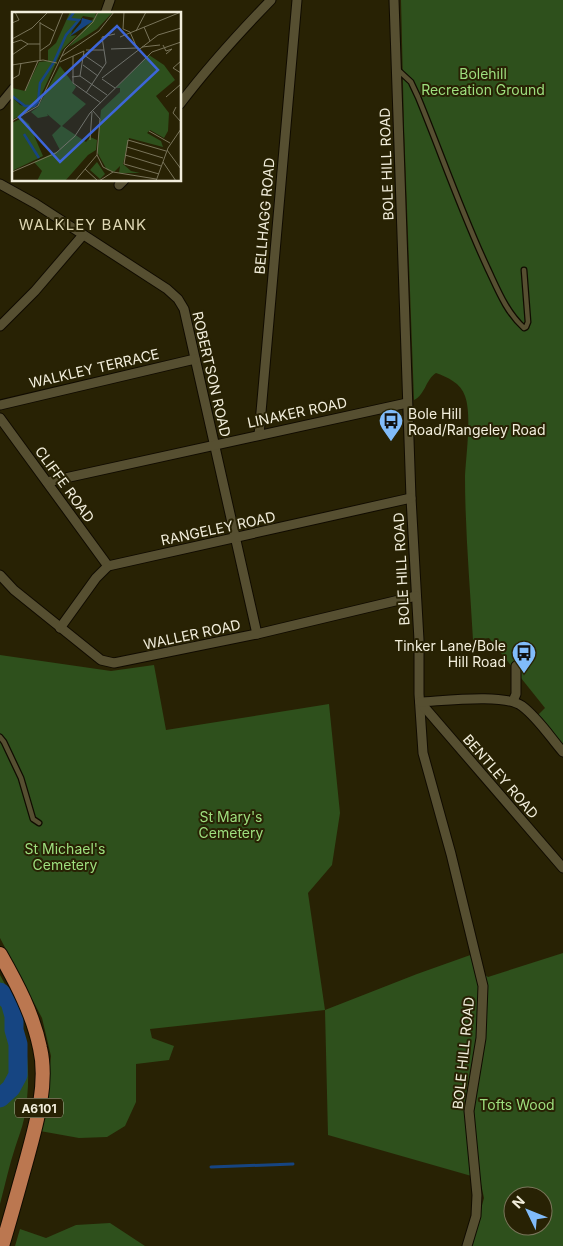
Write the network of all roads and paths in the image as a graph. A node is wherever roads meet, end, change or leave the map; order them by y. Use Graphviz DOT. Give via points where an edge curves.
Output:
graph roads {
  1 [pos="110,0"];
  2 [pos="271,0"];
  3 [pos="297,0"];
  4 [pos="394,0"];
  5 [pos="106,12"];
  6 [pos="396,68"];
  7 [pos="12,90"];
  8 [pos="181,103"];
  9 [pos="0,105"];
  10 [pos="0,184"];
  11 [pos="83,235"];
  12 [pos="524,270"];
  13 [pos="0,326"];
  14 [pos="195,359"];
  15 [pos="407,402"];
  16 [pos="0,404"];
  17 [pos="0,418"];
  18 [pos="259,435"];
  19 [pos="214,446"];
  20 [pos="47,482"];
  21 [pos="411,498"];
  22 [pos="236,539"];
  23 [pos="108,566"];
  24 [pos="0,576"];
  25 [pos="416,596"];
  26 [pos="60,628"];
  27 [pos="256,634"];
  28 [pos="516,666"];
  29 [pos="513,701"];
  30 [pos="420,702"];
  31 [pos="0,737"];
  32 [pos="563,752"];
  33 [pos="39,822"];
  34 [pos="563,868"];
  35 [pos="0,954"];
  36 [pos="2,1246"];
  37 [pos="467,1246"];
  1 -- 5 [label="street"];
  2 -- 8 [label="street"];
  3 -- 18 [label="street, BELLHAGG ROAD"];
  4 -- 6 [label="street, BOLE HILL ROAD"];
  6 -- 12 [label="lane" via="411,82 503,301 524,328 528,322"];
  6 -- 15 [label="street, BOLE HILL ROAD"];
  7 -- 9 [label="street"];
  10 -- 11 [label="street, ROBERTSON ROAD"];
  11 -- 13 [label="street"];
  11 -- 14 [label="street, ROBERTSON ROAD" via="178,298 184,309"];
  14 -- 16 [label="street, WALKLEY TERRACE"];
  14 -- 19 [label="street, ROBERTSON ROAD"];
  15 -- 18 [label="street, LINAKER ROAD"];
  15 -- 21 [label="street, BOLE HILL ROAD"];
  17 -- 20 [label="street, CLIFFE ROAD"];
  18 -- 19 [label="street, LINAKER ROAD"];
  19 -- 20 [label="street, LINAKER ROAD"];
  19 -- 22 [label="street, ROBERTSON ROAD"];
  20 -- 23 [label="street, CLIFFE ROAD"];
  21 -- 22 [label="street, RANGELEY ROAD"];
  21 -- 25 [label="street, BOLE HILL ROAD"];
  22 -- 23 [label="street, RANGELEY ROAD"];
  22 -- 27 [label="street, ROBERTSON ROAD"];
  23 -- 26 [label="street"];
  24 -- 26 [label="street, WALLER ROAD"];
  25 -- 27 [label="street, WALLER ROAD"];
  25 -- 30 [label="street, BOLE HILL ROAD"];
  26 -- 27 [label="street, WALLER ROAD" via="101,660 114,663"];
  28 -- 29 [label="street"];
  29 -- 30 [label="street"];
  29 -- 32 [label="street" via="534,718"];
  30 -- 34 [label="street, BENTLEY ROAD"];
  30 -- 37 [label="street, BOLE HILL ROAD" via="423,752 484,986 481,1038 469,1111 476,1216"];
  31 -- 33 [label="lane" via="21,778 33,819"];
  35 -- 36 [label="main road, A6101" via="24,997 41,1050 42,1072 35,1129"];
}
